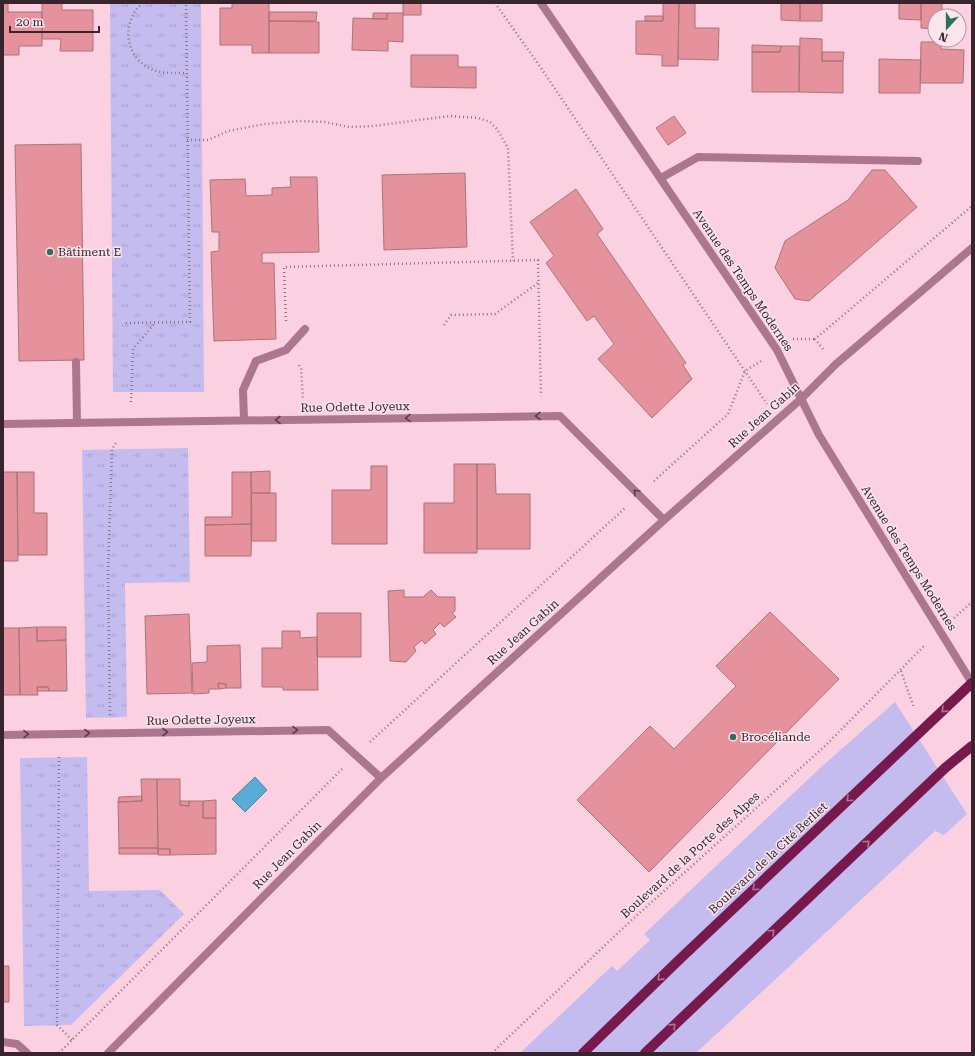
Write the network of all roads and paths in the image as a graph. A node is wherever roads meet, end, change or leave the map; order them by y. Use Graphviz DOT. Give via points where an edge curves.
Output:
graph roads {
  1 [pos="143,3"];
  2 [pos="186,3"];
  3 [pos="495,3"];
  4 [pos="541,3"];
  5 [pos="186,73"];
  6 [pos="187,140"];
  7 [pos="918,160"];
  8 [pos="661,178"];
  9 [pos="972,206"];
  10 [pos="972,248"];
  11 [pos="513,261"];
  12 [pos="538,284"];
  13 [pos="155,323"];
  14 [pos="126,324"];
  15 [pos="444,325"];
  16 [pos="305,329"];
  17 [pos="815,339"];
  18 [pos="286,350"];
  19 [pos="777,350"];
  20 [pos="76,362"];
  21 [pos="836,364"];
  22 [pos="746,371"];
  23 [pos="801,399"];
  24 [pos="542,416"];
  25 [pos="777,419"];
  26 [pos="244,420"];
  27 [pos="304,420"];
  28 [pos="130,422"];
  29 [pos="77,423"];
  30 [pos="3,424"];
  31 [pos="639,495"];
  32 [pos="664,520"];
  33 [pos="972,602"];
  34 [pos="956,617"];
  35 [pos="972,683"];
  36 [pos="915,710"];
  37 [pos="110,717"];
  38 [pos="3,735"];
  39 [pos="972,746"];
  40 [pos="356,755"];
  41 [pos="59,757"];
  42 [pos="381,778"];
  43 [pos="72,1040"];
  44 [pos="3,1042"];
  45 [pos="27,1053"];
  46 [pos="59,1053"];
  47 [pos="108,1053"];
  48 [pos="492,1053"];
  49 [pos="583,1053"];
  50 [pos="645,1053"];
  1 -- 5 [label="path" via="132,17 128,34 130,47 137,59 160,72"];
  2 -- 5 [label="path"];
  3 -- 22 [label="path"];
  4 -- 8 [label="street, Avenue des Temps Modernes"];
  5 -- 6 [label="path"];
  6 -- 11 [label="path" via="208,140 228,131 300,121 325,122 349,127 450,116 478,118 490,122 508,148"];
  6 -- 13 [label="path" via="190,322"];
  7 -- 8 [label="street" via="698,157"];
  8 -- 19 [label="street, Avenue des Temps Modernes"];
  9 -- 17 [label="path"];
  10 -- 21 [label="street, Rue Jean Gabin"];
  11 -- 12 [label="path" via="538,260"];
  11 -- 18 [label="path" via="284,267"];
  12 -- 15 [label="path" via="495,314 451,315"];
  12 -- 24 [label="path"];
  13 -- 14 [label="path"];
  13 -- 28 [label="path" via="133,349"];
  16 -- 18 [label="street"];
  17 -- 19 [label="path" via="791,339"];
  17 -- 21 [label="path"];
  18 -- 26 [label="street" via="256,361 243,390"];
  18 -- 27 [label="path" via="301,369"];
  19 -- 22 [label="path"];
  19 -- 23 [label="street, Avenue des Temps Modernes"];
  20 -- 29 [label="street"];
  21 -- 23 [label="street, Rue Jean Gabin"];
  22 -- 25 [label="path"];
  22 -- 31 [label="path" via="728,414"];
  23 -- 25 [label="street, Rue Jean Gabin"];
  23 -- 35 [label="street, Avenue des Temps Modernes" via="819,435"];
  24 -- 27 [label="street, Rue Odette Joyeux, one-way"];
  31 -- 24 [label="street, Rue Odette Joyeux, one-way" via="560,416"];
  25 -- 32 [label="street, Rue Jean Gabin"];
  27 -- 26 [label="street, Rue Odette Joyeux, one-way"];
  26 -- 28 [label="street, Rue Odette Joyeux"];
  28 -- 29 [label="street, Rue Odette Joyeux"];
  28 -- 37 [label="path" via="112,449 108,572"];
  29 -- 30 [label="street, Rue Odette Joyeux"];
  31 -- 32 [label="street, Rue Odette Joyeux"];
  31 -- 40 [label="path"];
  32 -- 42 [label="street, Rue Jean Gabin"];
  33 -- 34 [label="path"];
  35 -- 49 [label="main road, Boulevard de la Cité Berliet, one-way"];
  36 -- 48 [label="path, Boulevard de la Porte des Alpes" via="901,671 824,746 623,928"];
  38 -- 40 [label="street, Rue Odette Joyeux, one-way" via="328,730"];
  50 -- 39 [label="main road, one-way" via="945,768"];
  40 -- 42 [label="street, Rue Odette Joyeux"];
  40 -- 43 [label="path"];
  41 -- 43 [label="path" via="56,1025"];
  42 -- 47 [label="street, Rue Jean Gabin"];
  43 -- 46 [label="path"];
  44 -- 45 [label="street" via="17,1044"];
}
